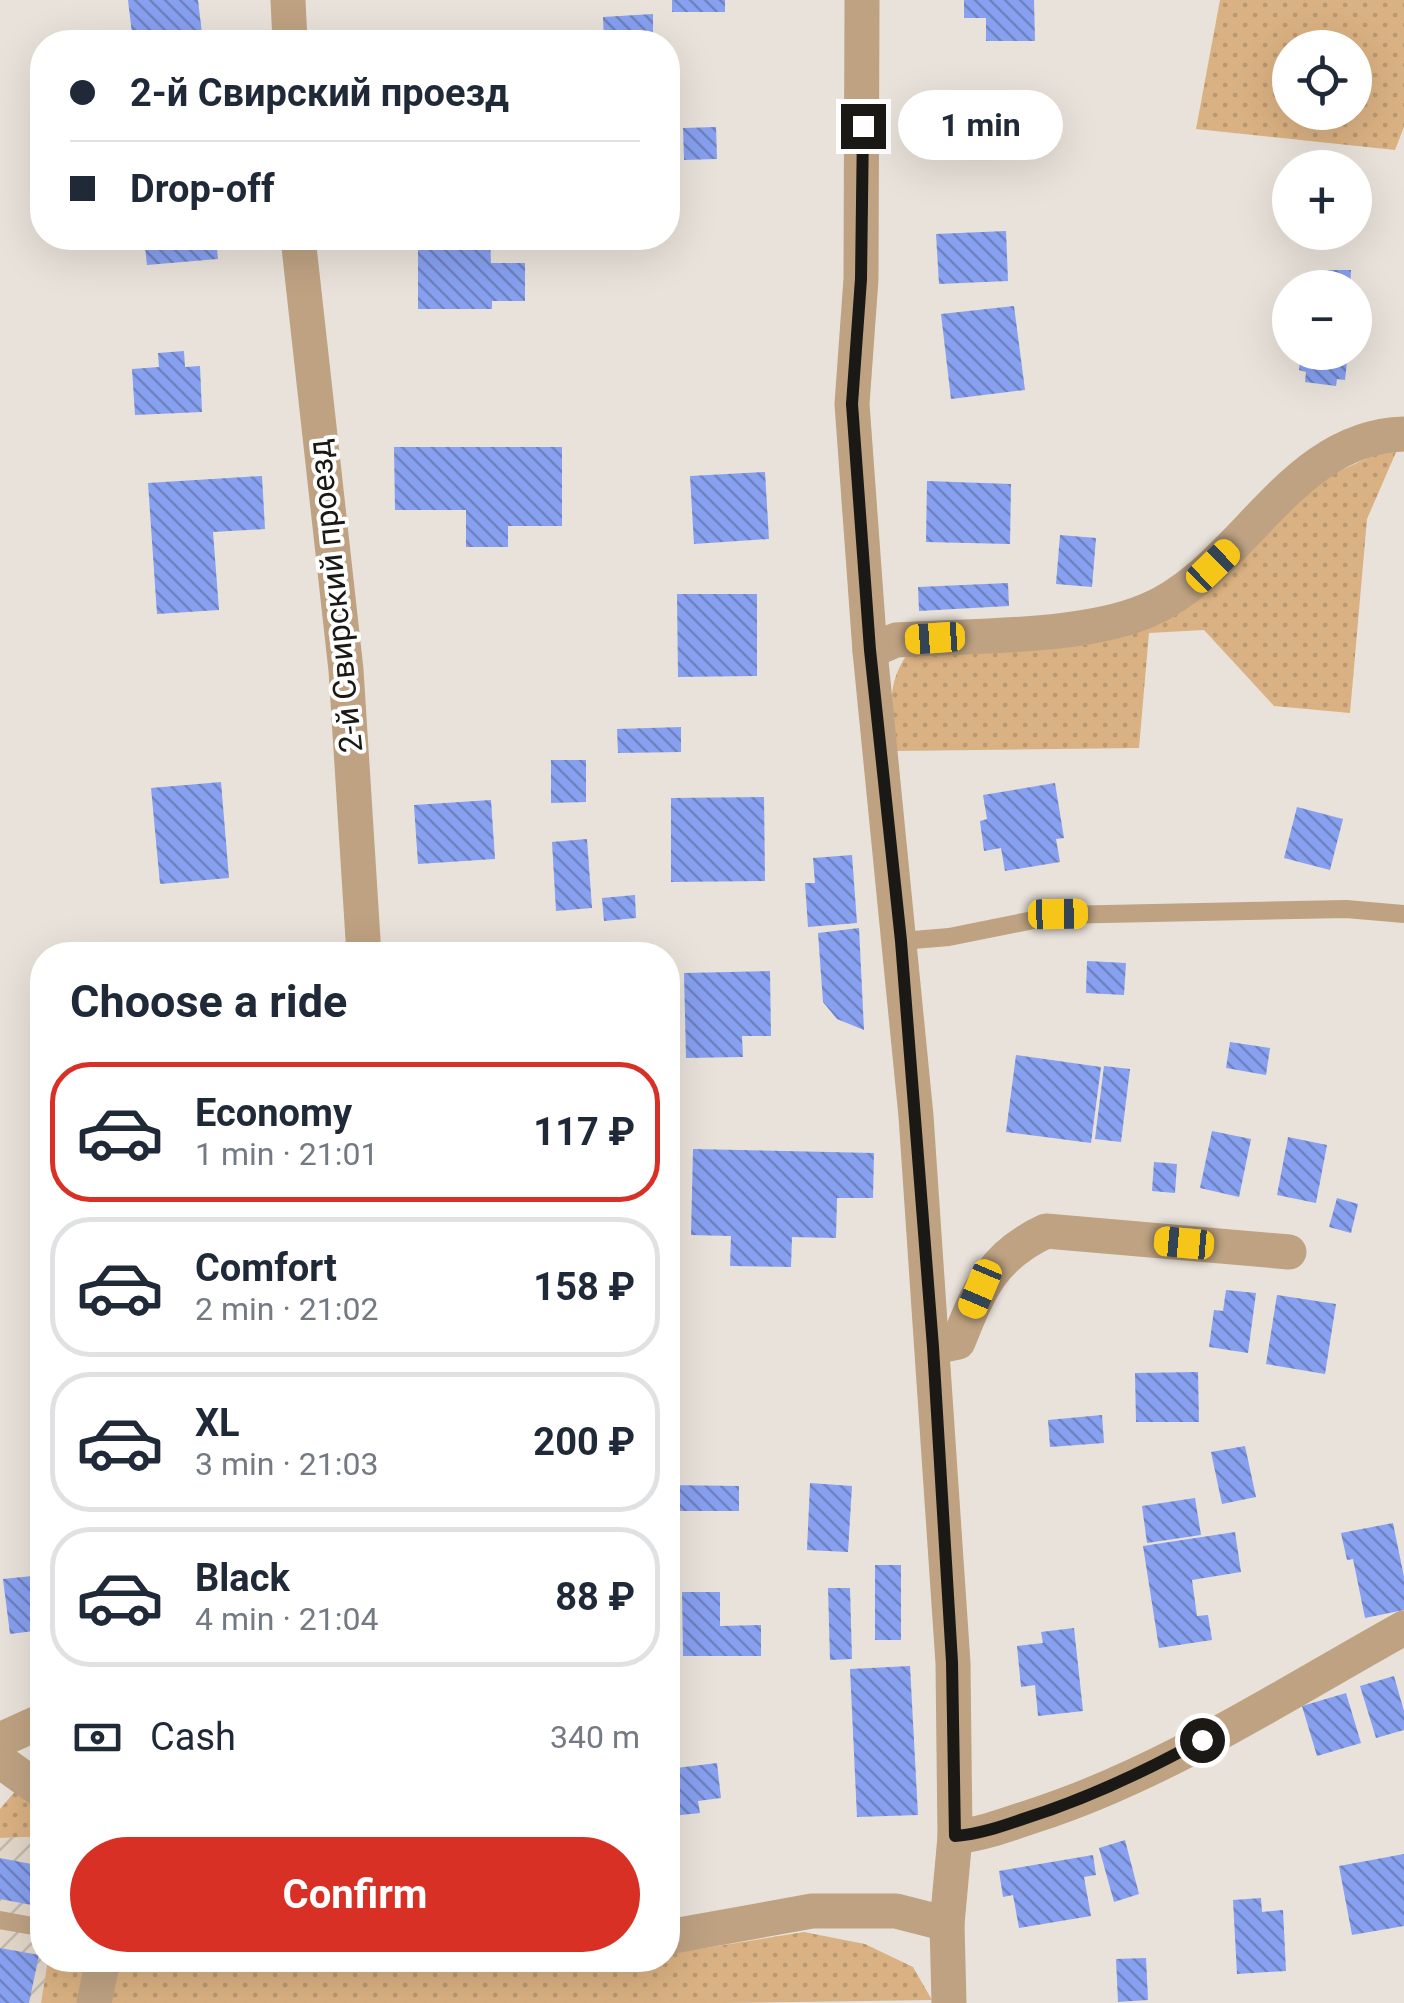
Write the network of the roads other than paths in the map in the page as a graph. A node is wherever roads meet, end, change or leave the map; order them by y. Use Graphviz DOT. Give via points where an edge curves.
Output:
graph roads {
  1 [pos="288,0"];
  2 [pos="862,0"];
  3 [pos="289,30"];
  4 [pos="299,250"];
  5 [pos="1404,434"];
  6 [pos="870,650"];
  7 [pos="1404,914"];
  8 [pos="901,941"];
  9 [pos="363,942"];
  10 [pos="1288,1252"];
  11 [pos="933,1347"];
  12 [pos="1404,1628"];
  13 [pos="30,1726"];
  14 [pos="0,1740"];
  15 [pos="0,1761"];
  16 [pos="30,1782"];
  17 [pos="955,1836"];
  18 [pos="0,1920"];
  19 [pos="946,1924"];
  20 [pos="30,1926"];
  21 [pos="680,1930"];
  22 [pos="100,1972"];
  23 [pos="94,2003"];
  24 [pos="950,2003"];
  1 -- 3 [label="street"];
  2 -- 6 [label="street" via="861,279 852,404"];
  4 -- 9 [label="street, 2-й Свирский проезд" via="346,670"];
  5 -- 6 [label="street" via="1339,450 1299,480 1190,589 1145,612 1090,628 896,640"];
  6 -- 8 [label="street"];
  7 -- 8 [label="lane" via="1058,914"];
  8 -- 11 [label="street"];
  10 -- 11 [label="street" via="1046,1231 1018,1244 980,1289 958,1342"];
  11 -- 17 [label="street"];
  12 -- 17 [label="street" via="1135,1777 1082,1800"];
  13 -- 14 [label="street"];
  15 -- 16 [label="street"];
  17 -- 19 [label="street"];
  18 -- 20 [label="lane"];
  19 -- 21 [label="street" via="896,1911 812,1910"];
  19 -- 24 [label="street"];
  22 -- 23 [label="street"];
}
